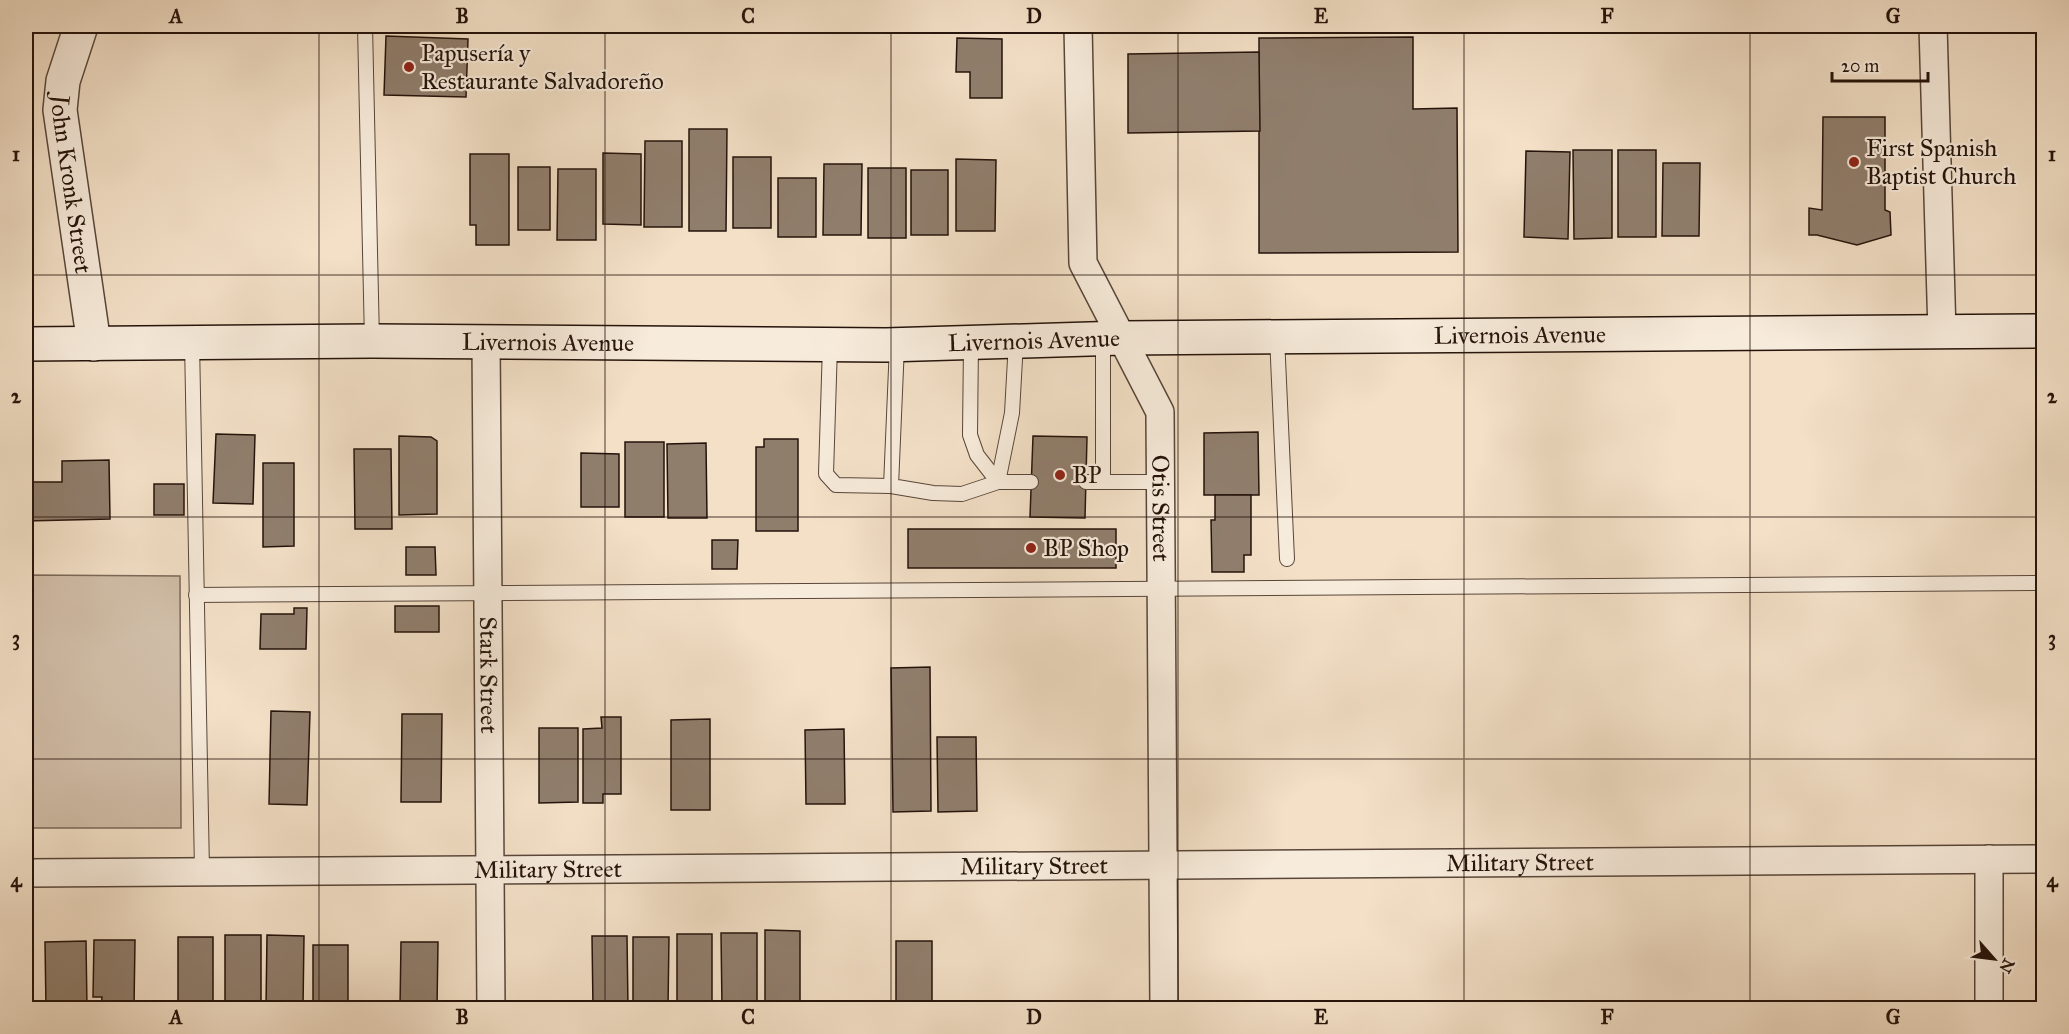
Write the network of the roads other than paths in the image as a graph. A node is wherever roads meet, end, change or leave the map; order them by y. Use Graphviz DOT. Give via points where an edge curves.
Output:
graph roads {
  1 [pos="81,26"];
  2 [pos="365,26"];
  3 [pos="1078,26"];
  4 [pos="1933,26"];
  5 [pos="2043,331"];
  6 [pos="1942,333"];
  7 [pos="1277,337"];
  8 [pos="1112,338"];
  9 [pos="372,341"];
  10 [pos="486,341"];
  11 [pos="1016,341"];
  12 [pos="192,342"];
  13 [pos="971,342"];
  14 [pos="26,344"];
  15 [pos="94,344"];
  16 [pos="830,345"];
  17 [pos="897,345"];
  18 [pos="998,482"];
  19 [pos="1031,482"];
  20 [pos="1086,482"];
  21 [pos="1103,482"];
  22 [pos="1160,482"];
  23 [pos="891,486"];
  24 [pos="1287,559"];
  25 [pos="2043,583"];
  26 [pos="1161,589"];
  27 [pos="487,593"];
  28 [pos="196,595"];
  29 [pos="1989,859"];
  30 [pos="2043,859"];
  31 [pos="1163,864"];
  32 [pos="489,869"];
  33 [pos="202,871"];
  34 [pos="26,873"];
  35 [pos="491,1008"];
  36 [pos="1164,1008"];
  37 [pos="1989,1008"];
  1 -- 15 [label="main road, John Kronk Street" via="63,81 60,110"];
  2 -- 9 [label="lane"];
  3 -- 8 [label="street, Otis Street" via="1083,262"];
  4 -- 6 [label="street"];
  5 -- 6 [label="main road, Livernois Avenue"];
  6 -- 7 [label="main road, Livernois Avenue"];
  7 -- 8 [label="main road, Livernois Avenue"];
  7 -- 24 [label="lane"];
  8 -- 11 [label="main road, Livernois Avenue"];
  8 -- 21 [label="lane"];
  8 -- 22 [label="street, Otis Street" via="1160,412"];
  9 -- 10 [label="main road, Livernois Avenue"];
  9 -- 12 [label="main road, Livernois Avenue"];
  10 -- 16 [label="main road, Livernois Avenue"];
  10 -- 27 [label="street, Stark Street"];
  11 -- 13 [label="main road, Livernois Avenue"];
  11 -- 18 [label="lane" via="1012,413"];
  12 -- 15 [label="main road, Livernois Avenue"];
  12 -- 28 [label="lane"];
  13 -- 17 [label="main road, Livernois Avenue"];
  13 -- 18 [label="lane" via="970,435 977,455"];
  14 -- 15 [label="main road, Livernois Avenue"];
  16 -- 17 [label="main road, Livernois Avenue"];
  16 -- 23 [label="lane" via="826,474 836,485"];
  17 -- 23 [label="lane"];
  18 -- 19 [label="lane"];
  18 -- 23 [label="lane" via="962,494 933,494"];
  20 -- 21 [label="lane"];
  21 -- 22 [label="lane"];
  22 -- 26 [label="street, Otis Street"];
  25 -- 26 [label="lane"];
  26 -- 27 [label="lane"];
  26 -- 31 [label="street, Otis Street"];
  27 -- 28 [label="lane"];
  27 -- 32 [label="street, Stark Street"];
  28 -- 33 [label="lane"];
  29 -- 30 [label="street, Military Street"];
  29 -- 31 [label="street, Military Street"];
  29 -- 37 [label="street"];
  31 -- 32 [label="street, Military Street"];
  31 -- 36 [label="street, Otis Street"];
  32 -- 33 [label="street, Military Street"];
  32 -- 35 [label="street, Stark Street"];
  33 -- 34 [label="street, Military Street"];
}
